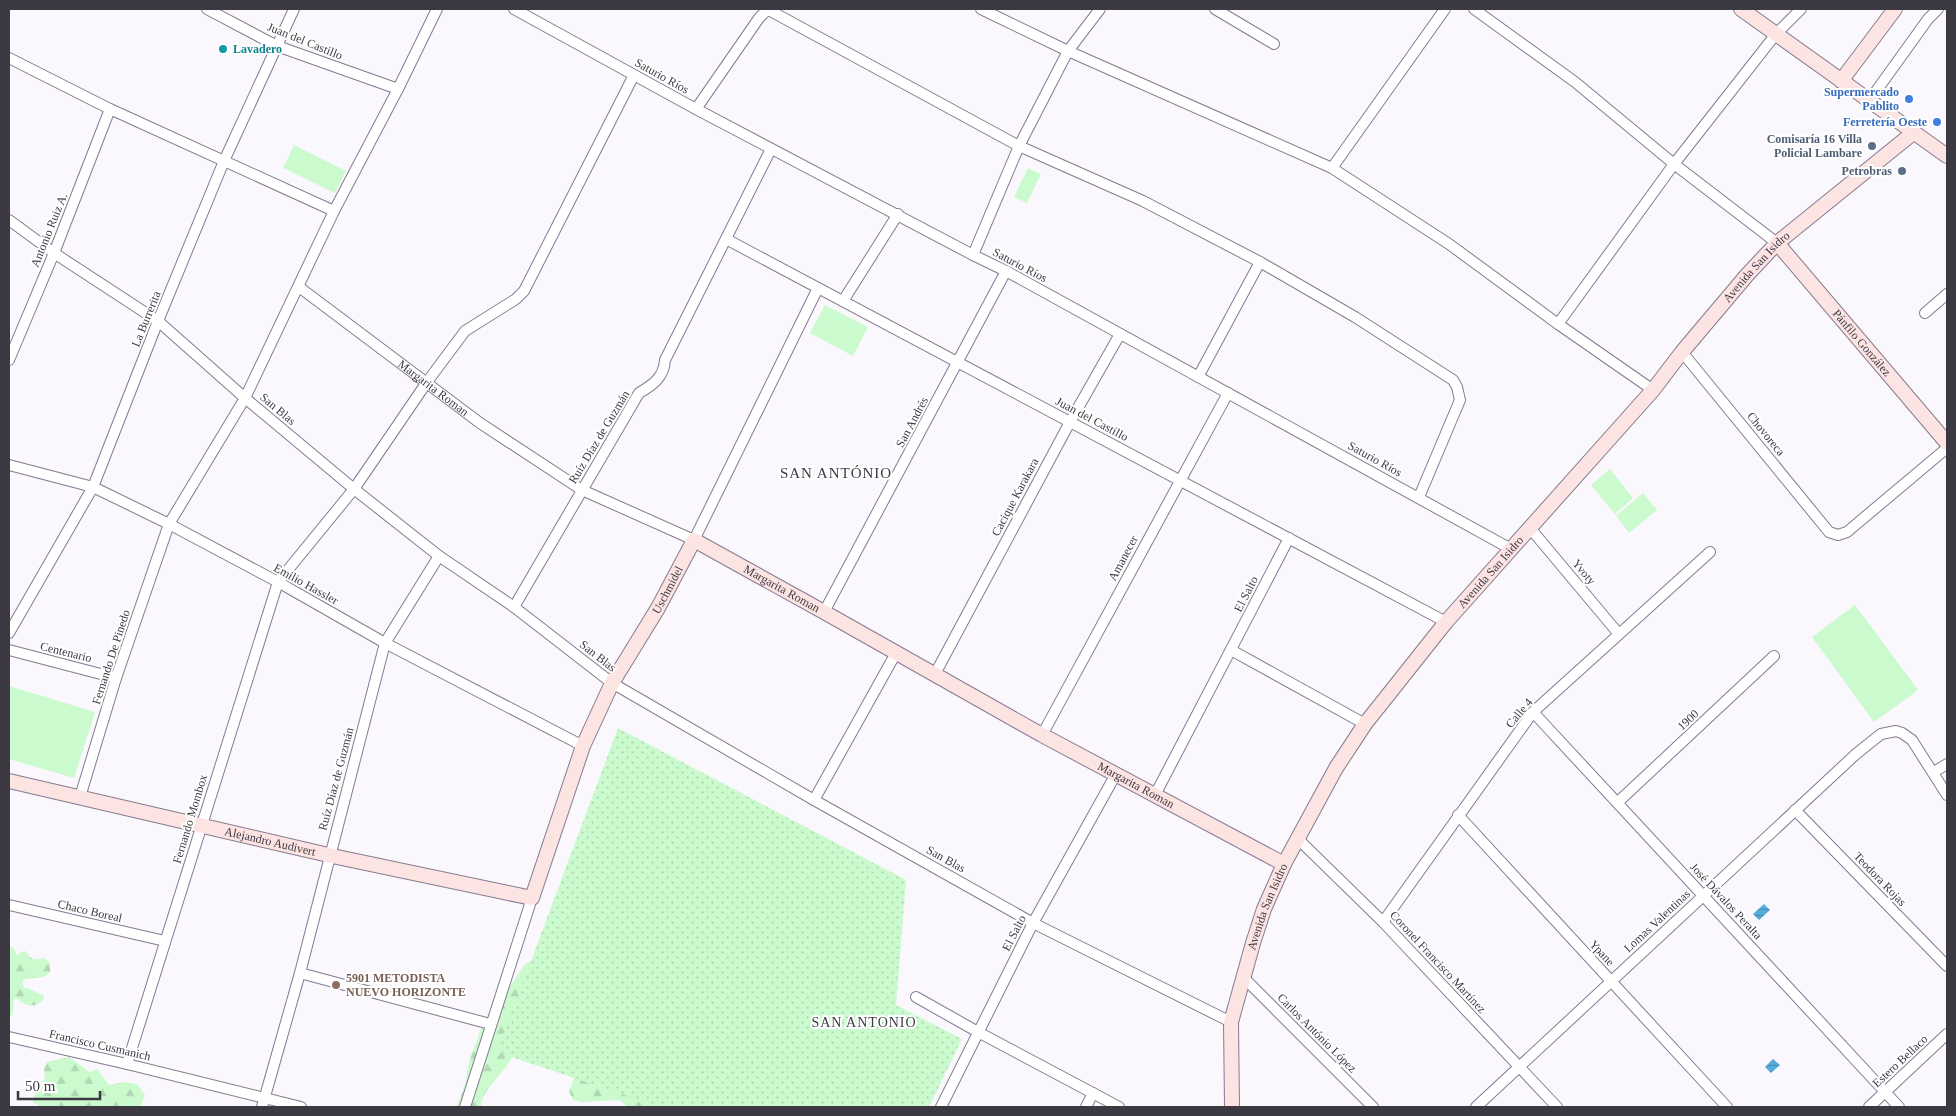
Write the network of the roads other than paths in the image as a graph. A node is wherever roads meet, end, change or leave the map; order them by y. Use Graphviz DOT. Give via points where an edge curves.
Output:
graph roads {
  1 [pos="207,9"];
  2 [pos="294,9"];
  3 [pos="437,9"];
  4 [pos="514,9"];
  5 [pos="767,9"];
  6 [pos="981,9"];
  7 [pos="1100,9"];
  8 [pos="1215,9"];
  9 [pos="1445,9"];
  10 [pos="1474,9"];
  11 [pos="1741,9"];
  12 [pos="1801,9"];
  13 [pos="1895,9"];
  14 [pos="1938,9"];
  15 [pos="1776,34"];
  16 [pos="1274,44"];
  17 [pos="277,46"];
  18 [pos="1068,51"];
  19 [pos="9,58"];
  20 [pos="634,75"];
  21 [pos="1841,81"];
  22 [pos="398,89"];
  23 [pos="1869,101"];
  24 [pos="110,109"];
  25 [pos="696,109"];
  26 [pos="1913,133"];
  27 [pos="1020,146"];
  28 [pos="771,149"];
  29 [pos="1947,156"];
  30 [pos="224,161"];
  31 [pos="1674,164"];
  32 [pos="1332,168"];
  33 [pos="334,211"];
  34 [pos="898,214"];
  35 [pos="9,220"];
  36 [pos="726,239"];
  37 [pos="1777,243"];
  38 [pos="54,253"];
  39 [pos="973,255"];
  40 [pos="1260,262"];
  41 [pos="1006,271"];
  42 [pos="299,287"];
  43 [pos="818,288"];
  44 [pos="1947,294"];
  45 [pos="843,301"];
  46 [pos="1925,313"];
  47 [pos="158,321"];
  48 [pos="1558,324"];
  49 [pos="1120,334"];
  50 [pos="1682,352"];
  51 [pos="9,360"];
  52 [pos="958,362"];
  53 [pos="1198,377"];
  54 [pos="427,382"];
  55 [pos="1653,390"];
  56 [pos="1228,393"];
  57 [pos="244,398"];
  58 [pos="1070,422"];
  59 [pos="1947,443"];
  60 [pos="1947,448"];
  61 [pos="9,466"];
  62 [pos="1180,480"];
  63 [pos="93,487"];
  64 [pos="354,488"];
  65 [pos="582,490"];
  66 [pos="1419,497"];
  67 [pos="169,524"];
  68 [pos="1530,528"];
  69 [pos="1289,538"];
  70 [pos="694,540"];
  71 [pos="1511,549"];
  72 [pos="1710,552"];
  73 [pos="439,556"];
  74 [pos="278,582"];
  75 [pos="514,607"];
  76 [pos="824,612"];
  77 [pos="1446,622"];
  78 [pos="9,633"];
  79 [pos="1618,633"];
  80 [pos="385,643"];
  81 [pos="9,650"];
  82 [pos="1231,650"];
  83 [pos="896,653"];
  84 [pos="1774,656"];
  85 [pos="935,674"];
  86 [pos="116,678"];
  87 [pos="612,683"];
  88 [pos="1533,712"];
  89 [pos="1365,724"];
  90 [pos="1042,735"];
  91 [pos="583,746"];
  92 [pos="1947,764"];
  93 [pos="1934,772"];
  94 [pos="1116,774"];
  95 [pos="9,781"];
  96 [pos="1155,795"];
  97 [pos="1947,795"];
  98 [pos="80,797"];
  99 [pos="814,800"];
  100 [pos="1618,802"];
  101 [pos="1795,810"];
  102 [pos="1458,815"];
  103 [pos="201,826"];
  104 [pos="1297,838"];
  105 [pos="329,856"];
  106 [pos="1284,864"];
  107 [pos="1704,895"];
  108 [pos="532,898"];
  109 [pos="9,905"];
  110 [pos="1383,922"];
  111 [pos="1033,923"];
  112 [pos="165,941"];
  113 [pos="1947,966"];
  114 [pos="300,973"];
  115 [pos="1243,976"];
  116 [pos="1611,981"];
  117 [pos="916,997"];
  118 [pos="1231,1022"];
  119 [pos="490,1024"];
  120 [pos="978,1032"];
  121 [pos="1947,1034"];
  122 [pos="9,1037"];
  123 [pos="127,1064"];
  124 [pos="1520,1066"];
  125 [pos="1885,1092"];
  126 [pos="1093,1093"];
  127 [pos="264,1103"];
  128 [pos="301,1107"];
  129 [pos="465,1107"];
  130 [pos="941,1107"];
  131 [pos="1086,1107"];
  132 [pos="1119,1107"];
  133 [pos="1232,1107"];
  134 [pos="1373,1107"];
  135 [pos="1476,1107"];
  136 [pos="1557,1107"];
  137 [pos="1728,1107"];
  138 [pos="1869,1107"];
  139 [pos="1899,1107"];
  1 -- 17 [label="street, Juan del Castillo"];
  2 -- 17 [label="street, La Burrerita"];
  3 -- 22 [label="street, Fernando De Pinedo"];
  4 -- 20 [label="street, Saturio Ríos"];
  5 -- 25 [label="street"];
  5 -- 27 [label="street"];
  6 -- 18 [label="street"];
  7 -- 18 [label="street"];
  8 -- 16 [label="street"];
  9 -- 32 [label="street"];
  10 -- 31 [label="street" via="1575,82"];
  11 -- 15 [label="street"];
  12 -- 15 [label="street"];
  13 -- 21 [label="street"];
  14 -- 23 [label="street"];
  15 -- 21 [label="street"];
  15 -- 31 [label="street"];
  17 -- 22 [label="street, Juan del Castillo"];
  17 -- 30 [label="street, La Burrerita"];
  18 -- 27 [label="street"];
  18 -- 32 [label="street"];
  19 -- 24 [label="street"];
  20 -- 25 [label="street, Saturio Ríos"];
  20 -- 54 [label="street" via="524,291 465,331"];
  21 -- 23 [label="street"];
  22 -- 33 [label="street, Fernando De Pinedo"];
  23 -- 26 [label="street"];
  24 -- 30 [label="street"];
  24 -- 38 [label="street, Antonio Ruiz A."];
  25 -- 28 [label="street, Saturio Ríos"];
  26 -- 29 [label="street"];
  26 -- 37 [label="street, Avenida San Isidro"];
  27 -- 39 [label="street"];
  27 -- 40 [label="street" via="1143,201"];
  28 -- 34 [label="street, Saturio Ríos"];
  28 -- 36 [label="street, Ruíz Díaz de Guzmán"];
  30 -- 33 [label="street"];
  30 -- 47 [label="street, La Burrerita"];
  31 -- 37 [label="street"];
  31 -- 48 [label="street"];
  32 -- 48 [label="street" via="1449,244"];
  33 -- 42 [label="street, Fernando De Pinedo"];
  34 -- 39 [label="street, Saturio Ríos"];
  34 -- 45 [label="street"];
  35 -- 38 [label="street, San Blas"];
  36 -- 43 [label="street, Juan del Castillo"];
  36 -- 65 [label="street, Ruíz Díaz de Guzmán" via="665,360 662,375 639,393"];
  37 -- 50 [label="street, Avenida San Isidro"];
  37 -- 59 [label="street, Pánfilo González"];
  38 -- 47 [label="street, San Blas"];
  38 -- 51 [label="street, Antonio Ruiz A."];
  39 -- 41 [label="street, Saturio Ríos"];
  40 -- 53 [label="street"];
  40 -- 66 [label="street" via="1453,380 1460,400"];
  41 -- 49 [label="street, Saturio Ríos"];
  41 -- 52 [label="street, San Andrés"];
  42 -- 54 [label="street, Margarita Roman"];
  42 -- 57 [label="street, Fernando De Pinedo"];
  43 -- 45 [label="street, Juan del Castillo"];
  43 -- 70 [label="street, Uschmidel"];
  44 -- 46 [label="street"];
  45 -- 52 [label="street, Juan del Castillo"];
  47 -- 57 [label="street, San Blas"];
  47 -- 63 [label="street, La Burrerita"];
  48 -- 55 [label="street"];
  49 -- 53 [label="street, Saturio Ríos"];
  49 -- 58 [label="street, Cacique Karakara"];
  50 -- 55 [label="street, Avenida San Isidro"];
  50 -- 60 [label="street, Chovoreca" via="1830,532 1838,535 1846,532"];
  52 -- 58 [label="street, Juan del Castillo"];
  52 -- 76 [label="street, San Andrés"];
  53 -- 56 [label="street, Saturio Ríos"];
  54 -- 64 [label="street"];
  54 -- 65 [label="street, Margarita Roman" via="480,423"];
  55 -- 68 [label="street, Avenida San Isidro"];
  56 -- 62 [label="street, Amanecer"];
  56 -- 66 [label="street, Saturio Ríos"];
  57 -- 64 [label="street, San Blas"];
  57 -- 67 [label="street, Fernando De Pinedo"];
  58 -- 62 [label="street, Juan del Castillo"];
  58 -- 85 [label="street, Cacique Karakara"];
  61 -- 63 [label="street, Emilio Hassler"];
  62 -- 69 [label="street, Juan del Castillo"];
  62 -- 90 [label="street, Amanecer"];
  63 -- 67 [label="street, Emilio Hassler"];
  63 -- 78 [label="street, La Burrerita"];
  64 -- 73 [label="street, San Blas"];
  64 -- 74 [label="street"];
  65 -- 70 [label="street, Margarita Roman"];
  65 -- 75 [label="street, Ruíz Díaz de Guzmán"];
  66 -- 71 [label="street, Saturio Ríos"];
  67 -- 74 [label="street, Emilio Hassler"];
  67 -- 86 [label="street, Fernando De Pinedo"];
  68 -- 71 [label="street, Avenida San Isidro"];
  68 -- 79 [label="street, Yvoty"];
  69 -- 77 [label="street, Juan del Castillo"];
  69 -- 82 [label="street, El Salto"];
  70 -- 76 [label="street, Margarita Roman"];
  70 -- 87 [label="street, Uschmidel" via="658,608"];
  71 -- 77 [label="street, Avenida San Isidro"];
  72 -- 79 [label="street, Calle 4"];
  73 -- 75 [label="street, San Blas"];
  73 -- 80 [label="street, Ruíz Díaz de Guzmán"];
  74 -- 80 [label="street, Emilio Hassler"];
  74 -- 103 [label="street, Fernando Mombox"];
  75 -- 87 [label="street, San Blas"];
  76 -- 83 [label="street, Margarita Roman"];
  77 -- 89 [label="street, Avenida San Isidro"];
  79 -- 88 [label="street, Calle 4"];
  80 -- 91 [label="street, Emilio Hassler"];
  80 -- 105 [label="street, Ruíz Díaz de Guzmán"];
  81 -- 86 [label="street, Centenario"];
  82 -- 89 [label="street"];
  82 -- 96 [label="street, El Salto"];
  83 -- 85 [label="street, Margarita Roman"];
  83 -- 99 [label="street"];
  84 -- 100 [label="street, 1900"];
  85 -- 90 [label="street, Margarita Roman"];
  86 -- 98 [label="street, Fernando De Pinedo"];
  87 -- 91 [label="street, Uschmidel"];
  87 -- 99 [label="street, San Blas"];
  88 -- 100 [label="street, José Dávalos Peralta"];
  88 -- 102 [label="street, Calle 4"];
  89 -- 104 [label="street, Avenida San Isidro"];
  90 -- 94 [label="street, Margarita Roman"];
  91 -- 108 [label="street, Uschmidel"];
  92 -- 93 [label="street"];
  93 -- 97 [label="street, Lomas Valentinas"];
  93 -- 101 [label="street, Lomas Valentinas" via="1908,736 1896,731 1881,734"];
  94 -- 96 [label="street, Margarita Roman"];
  94 -- 111 [label="street, El Salto"];
  95 -- 98 [label="street, Alejandro Audivert"];
  96 -- 106 [label="street, Margarita Roman"];
  98 -- 103 [label="street, Alejandro Audivert"];
  99 -- 111 [label="street, San Blas"];
  100 -- 107 [label="street, José Dávalos Peralta"];
  101 -- 107 [label="street, Lomas Valentinas"];
  101 -- 113 [label="street, Teodora Rojas"];
  102 -- 110 [label="street, Calle 4"];
  102 -- 116 [label="street, Ypane"];
  103 -- 105 [label="street, Alejandro Audivert"];
  103 -- 112 [label="street, Fernando Mombox"];
  104 -- 106 [label="street, Avenida San Isidro"];
  104 -- 110 [label="street, Coronel Francisco Martínez"];
  105 -- 108 [label="street, Alejandro Audivert"];
  105 -- 114 [label="street, Ruíz Díaz de Guzmán"];
  106 -- 115 [label="street, Avenida San Isidro" via="1264,909"];
  107 -- 116 [label="street, Lomas Valentinas"];
  107 -- 125 [label="street, José Dávalos Peralta"];
  108 -- 119 [label="street"];
  109 -- 112 [label="street, Chaco Boreal"];
  110 -- 124 [label="street, Coronel Francisco Martínez"];
  111 -- 118 [label="street, San Blas"];
  111 -- 120 [label="street, El Salto"];
  112 -- 123 [label="street, Fernando Mombox"];
  114 -- 119 [label="street"];
  114 -- 127 [label="street, Ruíz Díaz de Guzmán"];
  115 -- 118 [label="street, Avenida San Isidro"];
  115 -- 134 [label="street, Carlos António López"];
  116 -- 124 [label="street, Lomas Valentinas"];
  116 -- 137 [label="street, Ypane"];
  117 -- 120 [label="street"];
  118 -- 133 [label="street, Avenida San Isidro"];
  119 -- 129 [label="street"];
  120 -- 126 [label="street"];
  120 -- 130 [label="street, El Salto"];
  121 -- 125 [label="street, Estero Bellaco"];
  122 -- 123 [label="street, Francisco Cusmanich"];
  123 -- 127 [label="street, Francisco Cusmanich"];
  124 -- 135 [label="street, Lomas Valentinas"];
  124 -- 136 [label="street, Coronel Francisco Martínez"];
  125 -- 138 [label="street, Estero Bellaco"];
  125 -- 139 [label="street, José Dávalos Peralta"];
  126 -- 131 [label="street"];
  126 -- 132 [label="street"];
  127 -- 128 [label="street, Francisco Cusmanich"];
}
